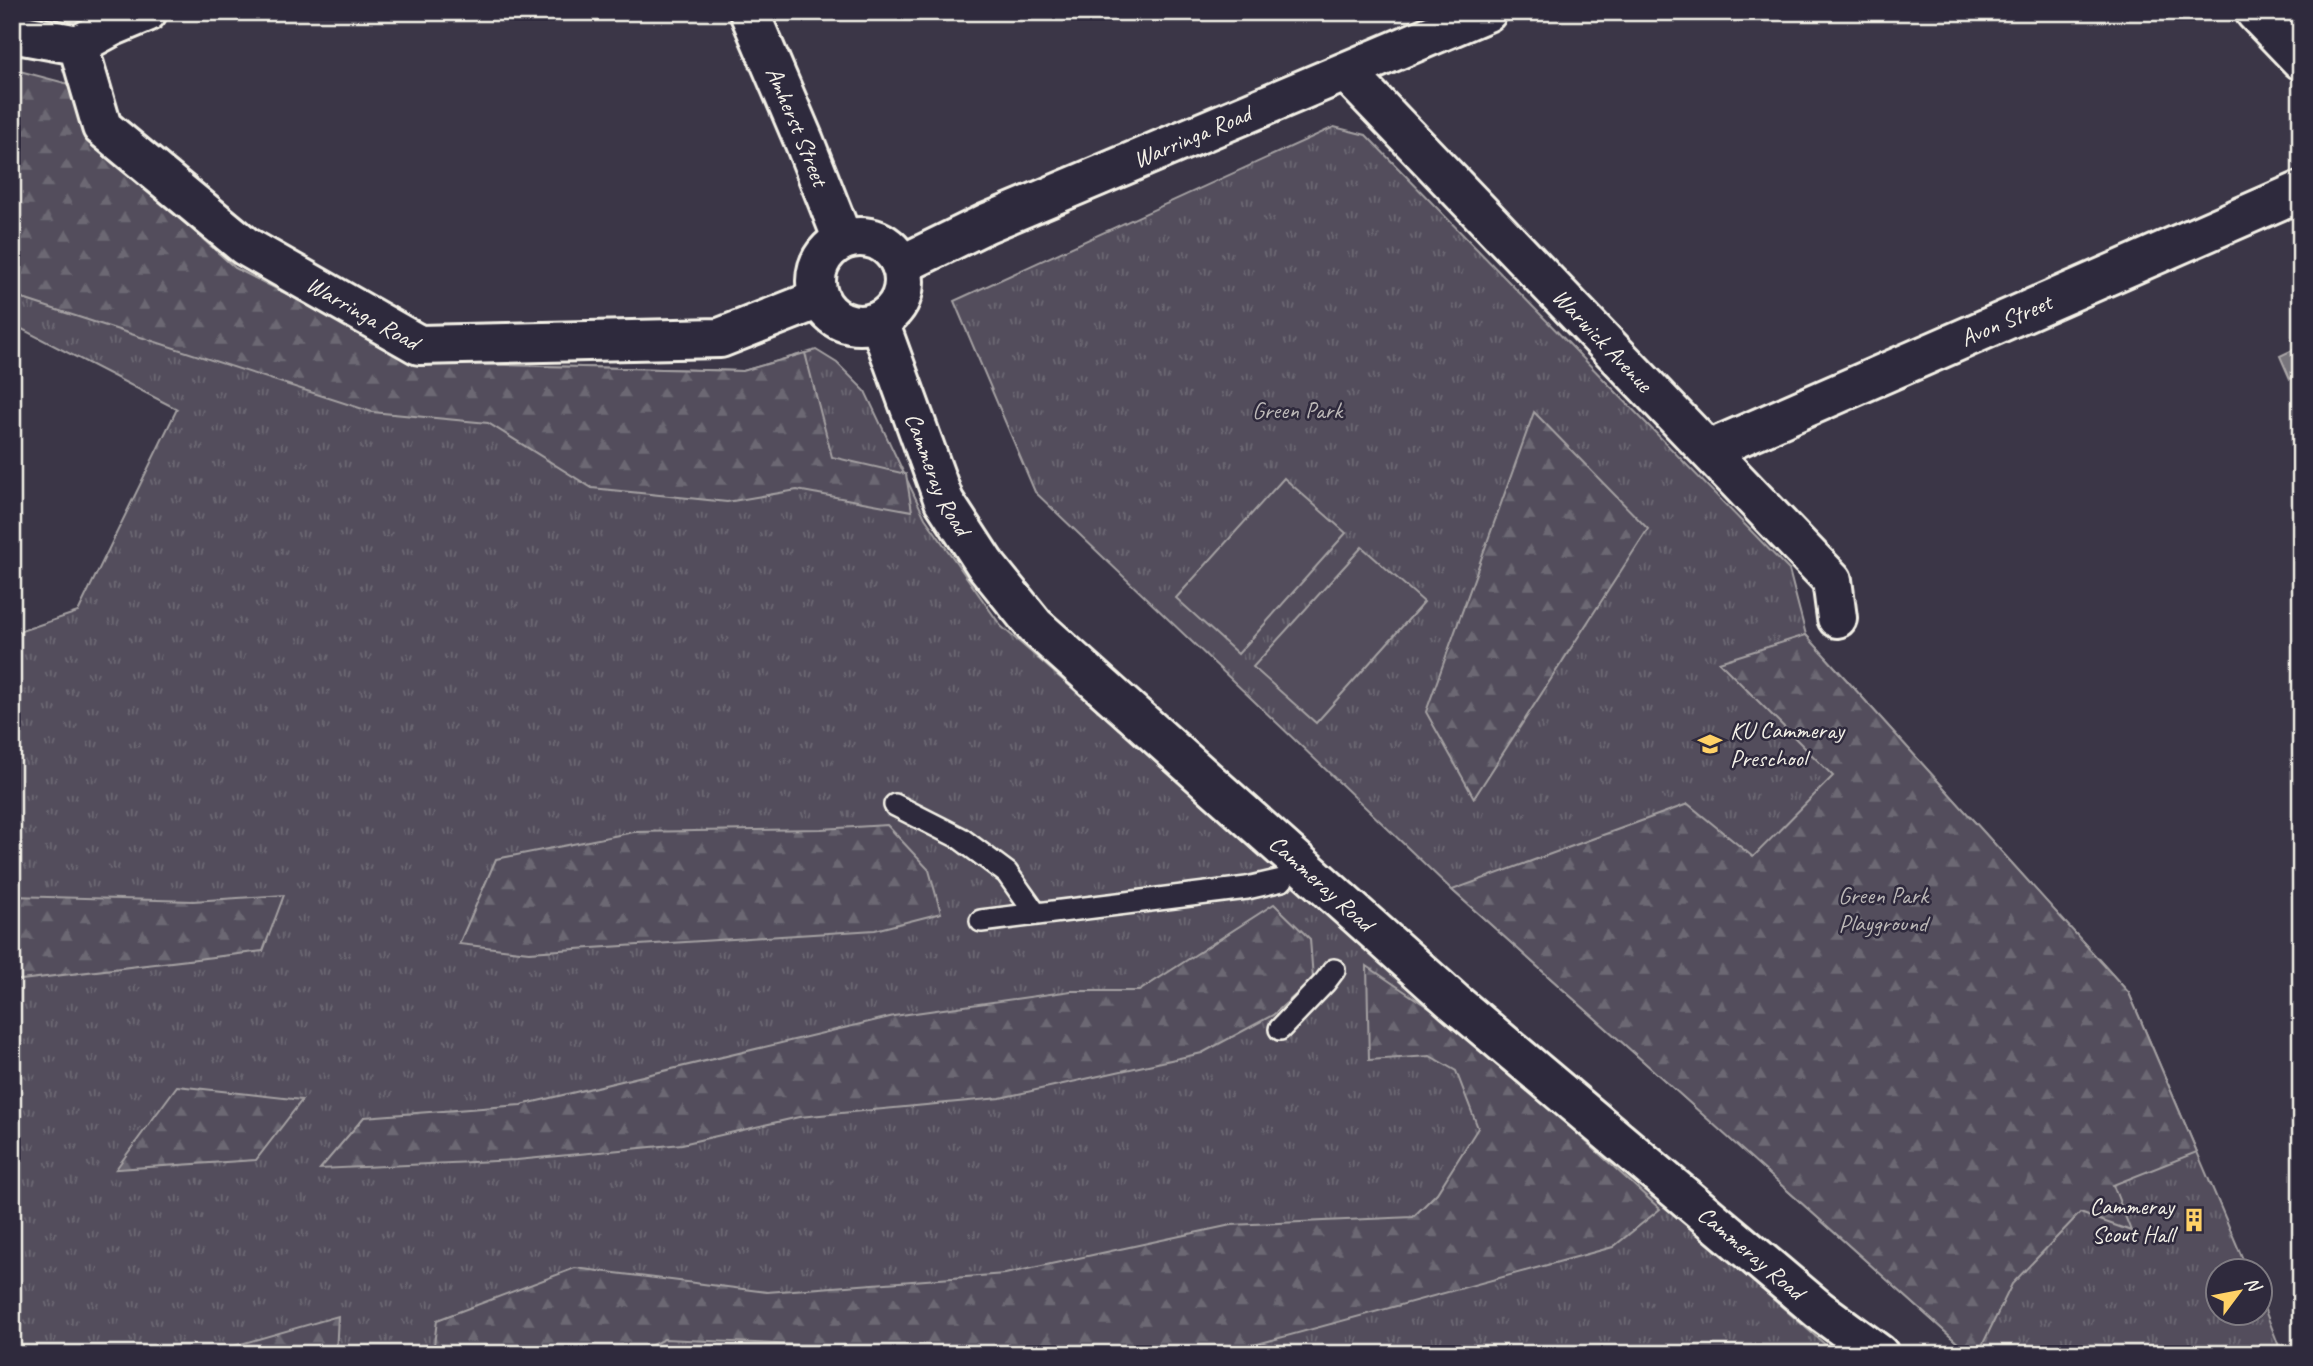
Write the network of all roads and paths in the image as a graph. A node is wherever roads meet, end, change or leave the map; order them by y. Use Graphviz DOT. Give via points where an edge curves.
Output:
graph roads {
  1 [pos="147,12"];
  2 [pos="750,12"];
  3 [pos="1487,12"];
  4 [pos="2255,12"];
  5 [pos="12,33"];
  6 [pos="78,45"];
  7 [pos="2301,60"];
  8 [pos="1346,72"];
  9 [pos="2301,191"];
  10 [pos="843,240"];
  11 [pos="901,265"];
  12 [pos="819,299"];
  13 [pos="879,322"];
  14 [pos="1709,450"];
  15 [pos="1837,618"];
  16 [pos="895,805"];
  17 [pos="1282,880"];
  18 [pos="1036,914"];
  19 [pos="981,921"];
  20 [pos="1334,970"];
  21 [pos="1280,1029"];
  22 [pos="1879,1354"];
  1 -- 6 [label="street"];
  2 -- 10 [label="street, Amherst Street"];
  3 -- 8 [label="street, Warringa Road"];
  4 -- 7 [label="street"];
  5 -- 6 [label="street"];
  6 -- 12 [label="street, Warringa Road" via="102,127 245,246 419,345 720,338"];
  8 -- 11 [label="street, Warringa Road" via="987,223"];
  8 -- 14 [label="street, Warwick Avenue"];
  9 -- 14 [label="street, Avon Street"];
  10 -- 11 [label="street" via="871,238 894,253"];
  10 -- 12 [label="street" via="831,247 816,271"];
  11 -- 13 [label="street" via="903,291 891,315"];
  12 -- 13 [label="street" via="844,323 866,326"];
  13 -- 22 [label="street, Cammeray Road" via="944,501 985,564 1035,626 1454,1002 1819,1310"];
  14 -- 15 [label="street, Warwick Avenue" via="1832,580"];
  16 -- 18 [label="lane" via="960,838 1007,873"];
  17 -- 18 [label="lane"];
  18 -- 19 [label="lane"];
  20 -- 21 [label="lane"];
}
